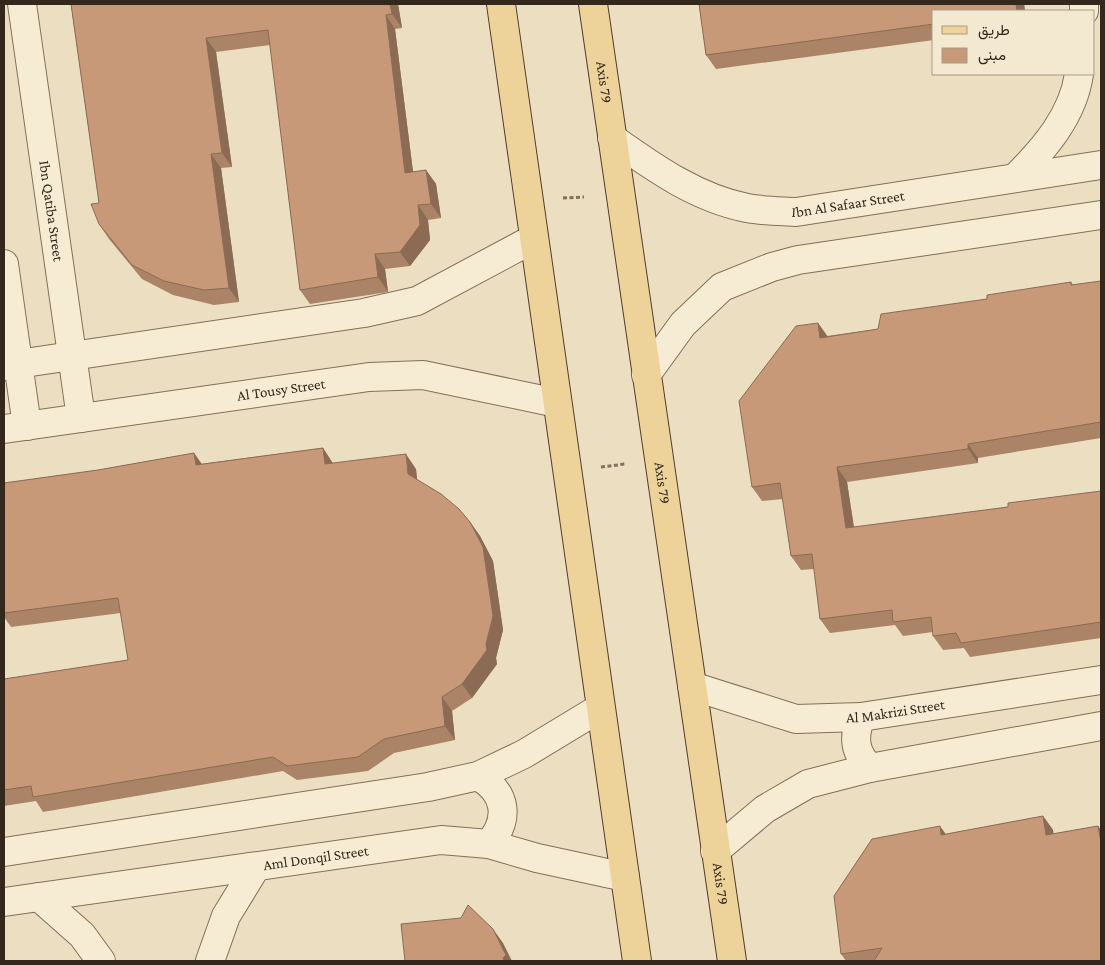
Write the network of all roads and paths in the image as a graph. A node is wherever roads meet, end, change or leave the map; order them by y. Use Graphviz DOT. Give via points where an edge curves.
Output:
graph roads {
  1 [pos="22,4"];
  2 [pos="502,4"];
  3 [pos="593,4"];
  4 [pos="1079,75"];
  5 [pos="612,138"];
  6 [pos="1101,165"];
  7 [pos="1015,178"];
  8 [pos="620,195"];
  9 [pos="528,201"];
  10 [pos="1101,215"];
  11 [pos="533,239"];
  12 [pos="4,264"];
  13 [pos="72,356"];
  14 [pos="11,365"];
  15 [pos="646,375"];
  16 [pos="557,403"];
  17 [pos="81,418"];
  18 [pos="15,427"];
  19 [pos="658,459"];
  20 [pos="566,472"];
  21 [pos="1101,680"];
  22 [pos="692,686"];
  23 [pos="600,708"];
  24 [pos="861,717"];
  25 [pos="1101,726"];
  26 [pos="870,768"];
  27 [pos="478,776"];
  28 [pos="489,844"];
  29 [pos="715,851"];
  30 [pos="4,852"];
  31 [pos="256,867"];
  32 [pos="625,877"];
  33 [pos="39,897"];
  34 [pos="4,902"];
  35 [pos="101,961"];
  36 [pos="210,961"];
  37 [pos="637,961"];
  38 [pos="732,961"];
  1 -- 13 [label="street, Ibn Qatiba Street"];
  2 -- 9 [label="main road"];
  3 -- 5 [label="main road, Axis 79"];
  4 -- 7 [label="street" via="1063,118 1042,150"];
  5 -- 7 [label="street, Ibn Al Safaar Street" via="657,170 700,194 747,208 796,212"];
  5 -- 8 [label="main road, Axis 79"];
  6 -- 7 [label="street, Ibn Al Safaar Street"];
  8 -- 9 [label="path"];
  8 -- 15 [label="main road, Axis 79"];
  9 -- 11 [label="main road"];
  10 -- 15 [label="street" via="798,260 772,267 722,287 683,324"];
  11 -- 13 [label="street" via="417,301 364,313"];
  11 -- 16 [label="main road"];
  12 -- 14 [label="street"];
  13 -- 14 [label="street"];
  13 -- 17 [label="street, Ibn Qatiba Street"];
  14 -- 18 [label="street"];
  15 -- 19 [label="main road, Axis 79"];
  16 -- 17 [label="street, Al Tousy Street" via="423,375 387,376"];
  16 -- 20 [label="main road"];
  17 -- 18 [label="street, Al Tousy Street"];
  19 -- 20 [label="path"];
  19 -- 22 [label="main road, Axis 79"];
  20 -- 23 [label="main road"];
  21 -- 24 [label="street, Al Makrizi Street"];
  22 -- 24 [label="street, Al Makrizi Street" via="796,719"];
  22 -- 29 [label="main road, Axis 79"];
  23 -- 27 [label="street" via="524,754"];
  23 -- 32 [label="main road"];
  24 -- 26 [label="street" via="855,745 860,758"];
  25 -- 26 [label="street"];
  26 -- 29 [label="street" via="808,784 765,809"];
  27 -- 28 [label="street" via="490,783 503,807 503,821"];
  27 -- 30 [label="street" via="428,787"];
  28 -- 31 [label="street, Aml Donqil Street" via="441,840"];
  28 -- 32 [label="street, Aml Donqil Street"];
  29 -- 38 [label="main road, Axis 79"];
  31 -- 33 [label="street, Aml Donqil Street"];
  31 -- 36 [label="street" via="226,916"];
  32 -- 37 [label="main road"];
  33 -- 34 [label="street, Aml Donqil Street"];
  33 -- 35 [label="street" via="82,935"];
}
